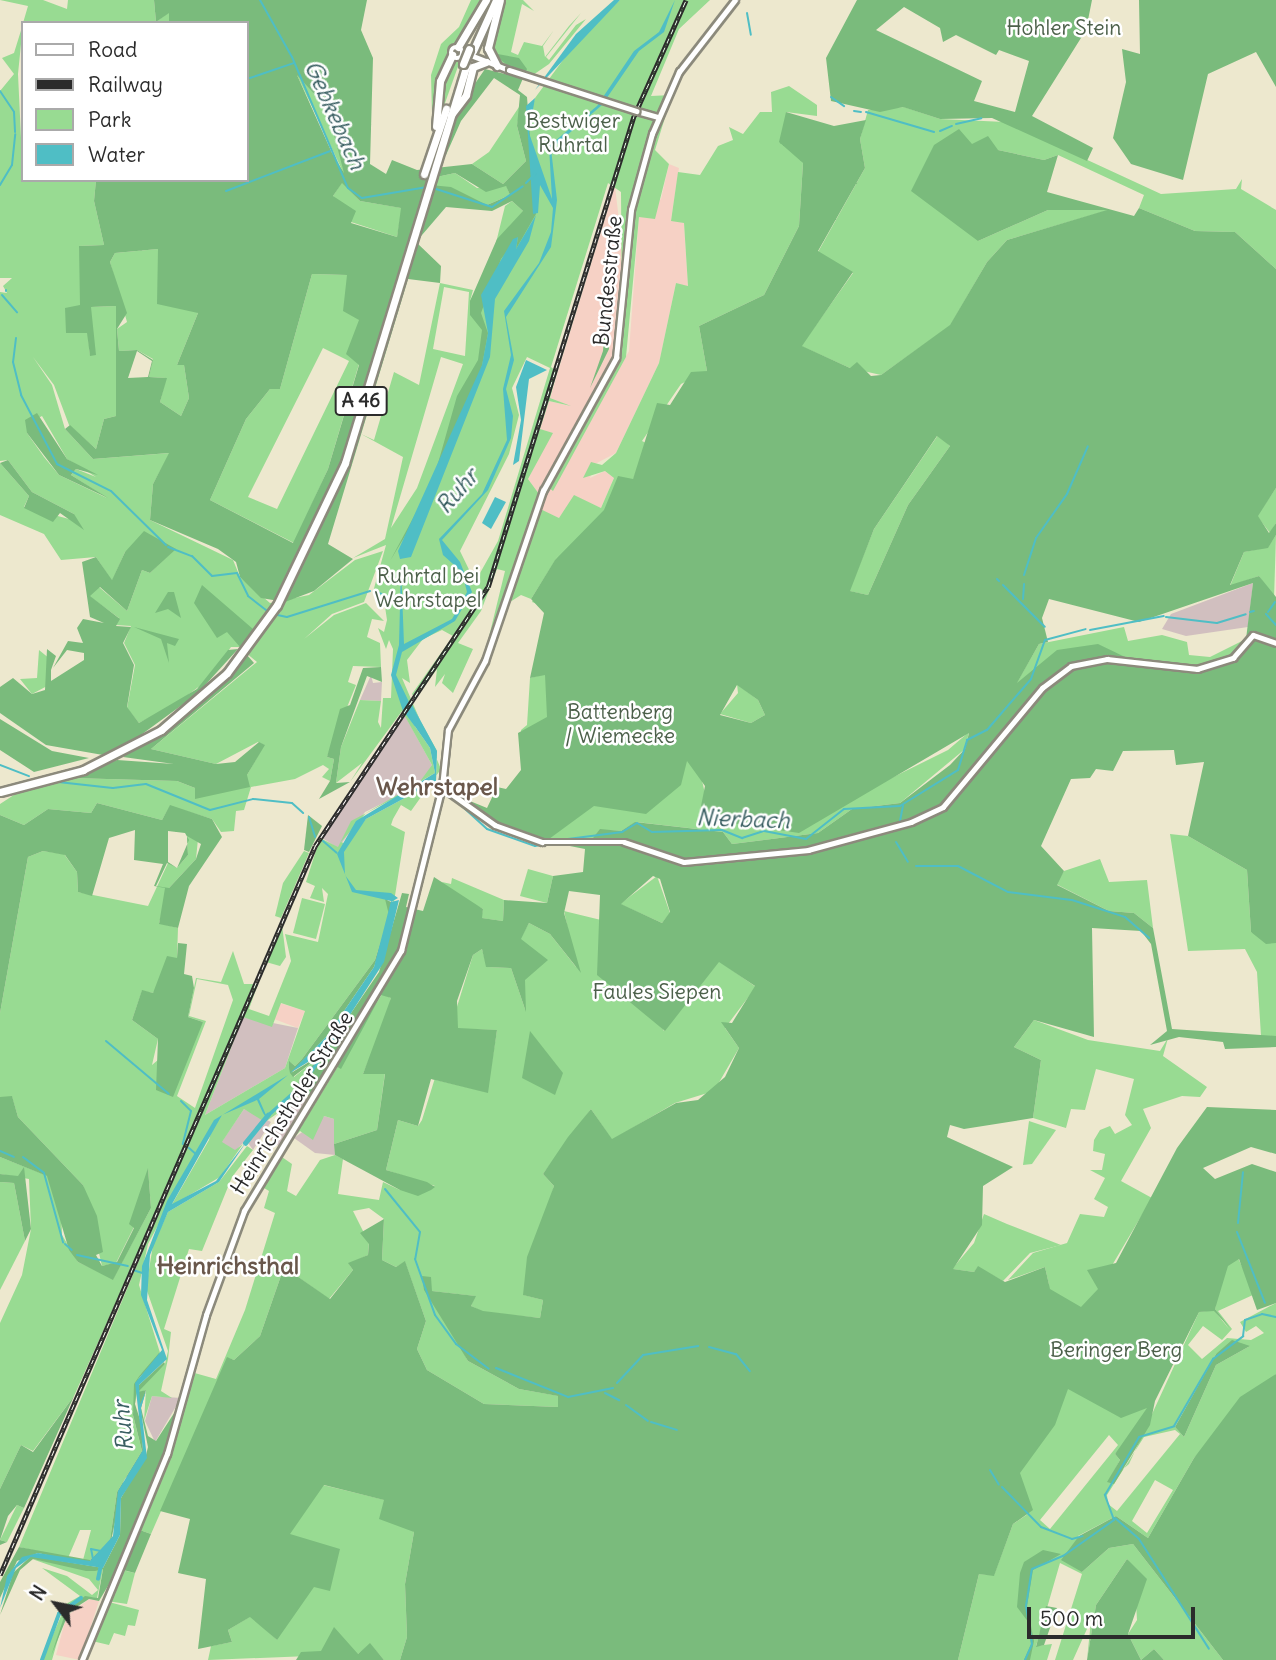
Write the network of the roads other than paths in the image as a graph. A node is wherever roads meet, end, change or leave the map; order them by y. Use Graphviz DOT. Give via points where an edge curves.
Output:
graph roads {
  1 [pos="488,0"];
  2 [pos="498,0"];
  3 [pos="735,0"];
  4 [pos="452,55"];
  5 [pos="465,55"];
  6 [pos="486,62"];
  7 [pos="497,66"];
  8 [pos="663,103"];
  9 [pos="649,115"];
  10 [pos="658,117"];
  11 [pos="437,143"];
  12 [pos="412,222"];
  13 [pos="1276,643"];
  14 [pos="237,659"];
  15 [pos="442,787"];
  16 [pos="0,790"];
  17 [pos="82,1660"];
  1 -- 5 [label="highway, A 46"];
  2 -- 5 [label="highway, A 46"];
  2 -- 7 [label="highway" via="488,48"];
  3 -- 8 [label="main road, Bundesstraße" via="679,72"];
  4 -- 5 [label="main road"];
  4 -- 5 [label="main road"];
  4 -- 11 [label="highway" via="440,81"];
  5 -- 6 [label="main road"];
  5 -- 11 [label="highway, A 46"];
  6 -- 7 [label="main road"];
  6 -- 11 [label="highway" via="473,67 465,98"];
  7 -- 9 [label="main road, bridge"];
  8 -- 9 [label="main road"];
  8 -- 10 [label="main road, Bundesstraße"];
  9 -- 10 [label="main road"];
  10 -- 15 [label="main road, Bundesstraße" via="631,210 617,358 543,491 482,669 448,730"];
  11 -- 12 [label="highway, A 46"];
  12 -- 14 [label="highway, A 46" via="347,446 292,573"];
  12 -- 14 [label="highway, A 46" via="357,428 302,561"];
  13 -- 15 [label="main road" via="1253,635 1237,656 1208,667 1167,669 1107,659 1065,669 1039,691 955,797 906,824 808,850 687,862 627,842 553,843 501,828"];
  14 -- 16 [label="highway, A 46" via="189,709 129,748 66,776"];
  15 -- 17 [label="main road, Heinrichsthaler Straße" via="394,965 246,1207 205,1315 182,1404"];
}
